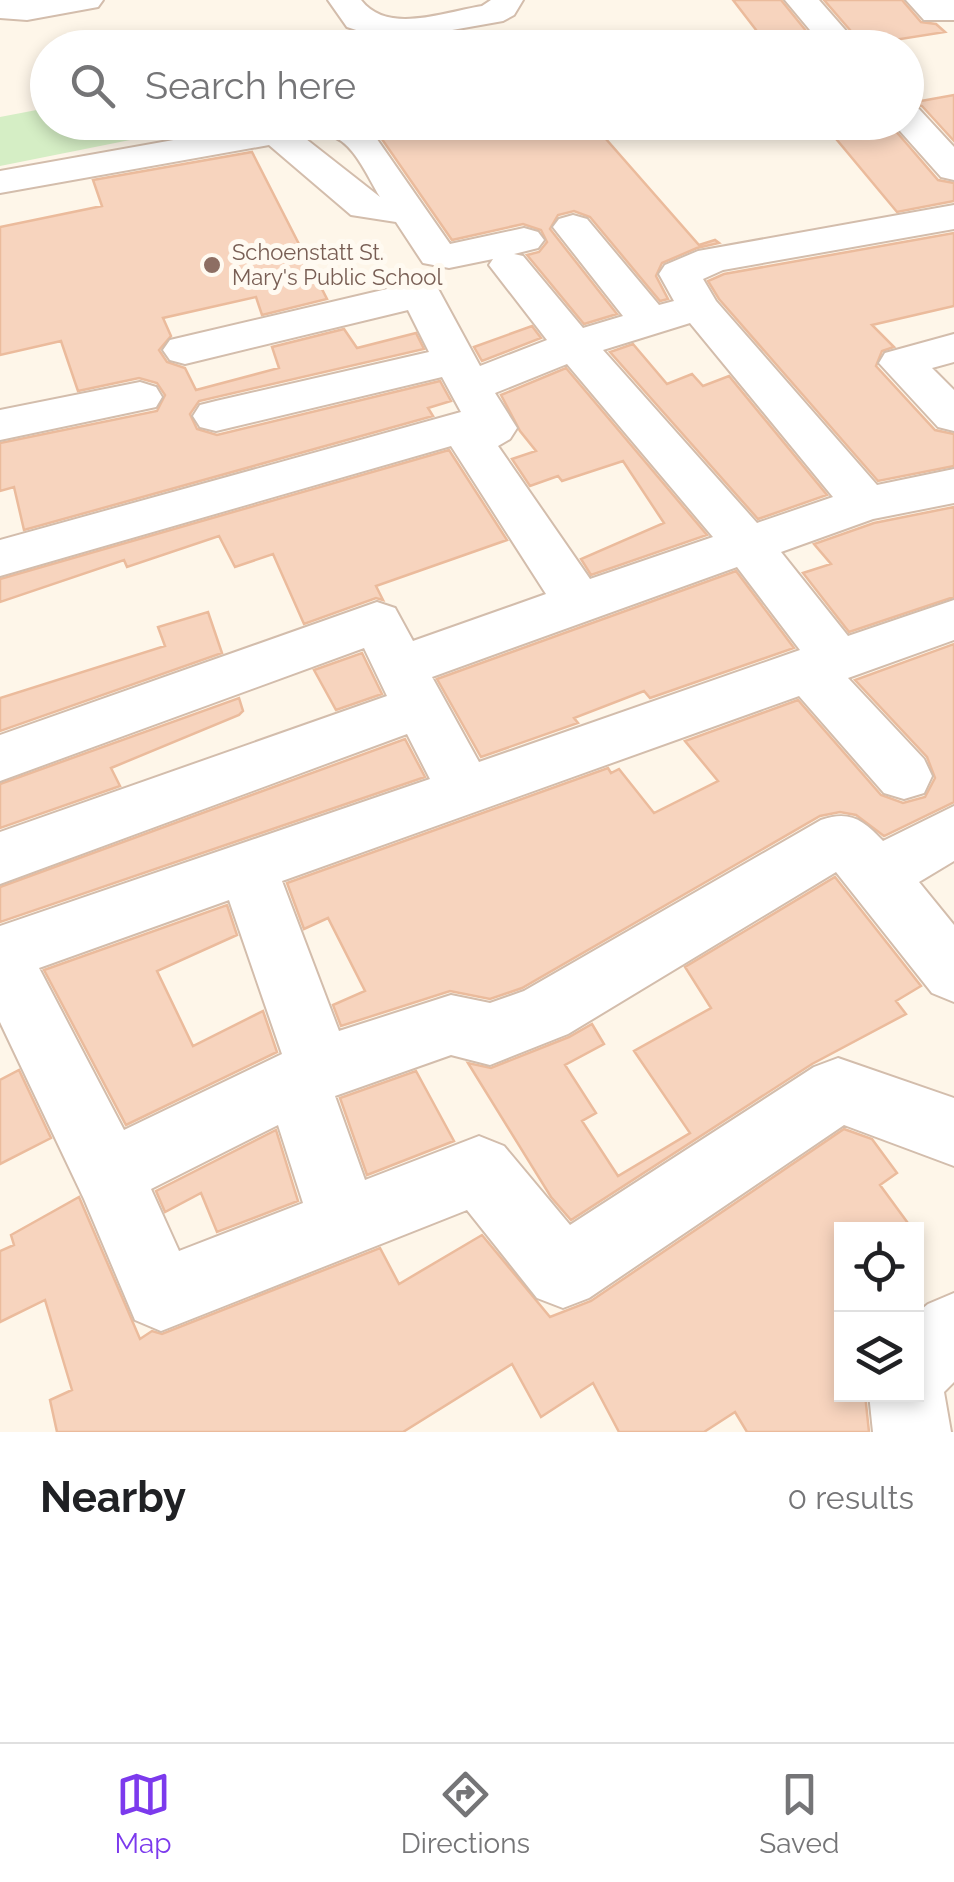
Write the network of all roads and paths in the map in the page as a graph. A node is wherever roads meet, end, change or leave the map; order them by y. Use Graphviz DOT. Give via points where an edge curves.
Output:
graph roads {
  1 [pos="86,0"];
  2 [pos="344,0"];
  3 [pos="507,0"];
  4 [pos="802,0"];
  5 [pos="922,0"];
  6 [pos="0,8"];
  7 [pos="954,10"];
  8 [pos="387,30"];
  9 [pos="396,30"];
  10 [pos="828,30"];
  11 [pos="924,136"];
  12 [pos="237,140"];
  13 [pos="285,140"];
  14 [pos="359,140"];
  15 [pos="954,169"];
  16 [pos="0,182"];
  17 [pos="408,211"];
  18 [pos="954,216"];
  19 [pos="573,227"];
  20 [pos="699,307"];
  21 [pos="649,320"];
  22 [pos="574,344"];
  23 [pos="954,348"];
  24 [pos="186,350"];
  25 [pos="471,389"];
  26 [pos="140,396"];
  27 [pos="216,416"];
  28 [pos="954,416"];
  29 [pos="0,424"];
  30 [pos="954,486"];
  31 [pos="866,504"];
  32 [pos="748,544"];
  33 [pos="0,558"];
  34 [pos="576,600"];
  35 [pos="954,620"];
  36 [pos="821,664"];
  37 [pos="410,687"];
  38 [pos="0,758"];
  39 [pos="904,776"];
  40 [pos="466,790"];
  41 [pos="954,830"];
  42 [pos="0,858"];
  43 [pos="247,866"];
  44 [pos="877,875"];
  45 [pos="0,955"];
  46 [pos="954,974"];
  47 [pos="309,1076"];
  48 [pos="954,1132"];
  49 [pos="109,1174"];
  50 [pos="345,1222"];
  51 [pos="954,1330"];
  52 [pos="924,1358"];
  53 [pos="908,1402"];
  54 [pos="912,1432"];
  1 -- 6 [label="street"];
  2 -- 8 [label="street" via="359,20"];
  3 -- 9 [label="street" via="491,14"];
  4 -- 10 [label="street"];
  5 -- 7 [label="street" via="936,13"];
  11 -- 15 [label="street"];
  12 -- 16 [label="street"];
  13 -- 17 [label="street" via="365,207"];
  14 -- 17 [label="street"];
  17 -- 22 [label="street" via="437,254 517,252"];
  18 -- 20 [label="street" via="712,260 680,274"];
  19 -- 21 [label="street"];
  20 -- 21 [label="street"];
  20 -- 31 [label="street"];
  21 -- 22 [label="street"];
  22 -- 25 [label="street"];
  22 -- 32 [label="street"];
  23 -- 28 [label="street" via="901,363"];
  24 -- 25 [label="street" via="421,294"];
  25 -- 27 [label="street"];
  25 -- 33 [label="street"];
  25 -- 34 [label="street" via="494,428 471,441"];
  26 -- 29 [label="street"];
  30 -- 31 [label="street"];
  31 -- 32 [label="street"];
  32 -- 34 [label="street"];
  32 -- 36 [label="street"];
  34 -- 37 [label="street"];
  35 -- 36 [label="street"];
  36 -- 39 [label="street"];
  36 -- 40 [label="street"];
  37 -- 38 [label="street" via="377,622"];
  37 -- 40 [label="street"];
  37 -- 42 [label="street"];
  40 -- 43 [label="street"];
  41 -- 44 [label="street"];
  43 -- 45 [label="street"];
  43 -- 47 [label="street"];
  44 -- 46 [label="street"];
  44 -- 47 [label="street" via="842,838 546,1013 490,1034 451,1025"];
  45 -- 49 [label="street"];
  47 -- 49 [label="street"];
  47 -- 50 [label="street"];
  48 -- 50 [label="street" via="838,1090 563,1272 479,1171"];
  49 -- 50 [label="street" via="161,1294"];
  51 -- 52 [label="street"];
  53 -- 54 [label="street"];
}
